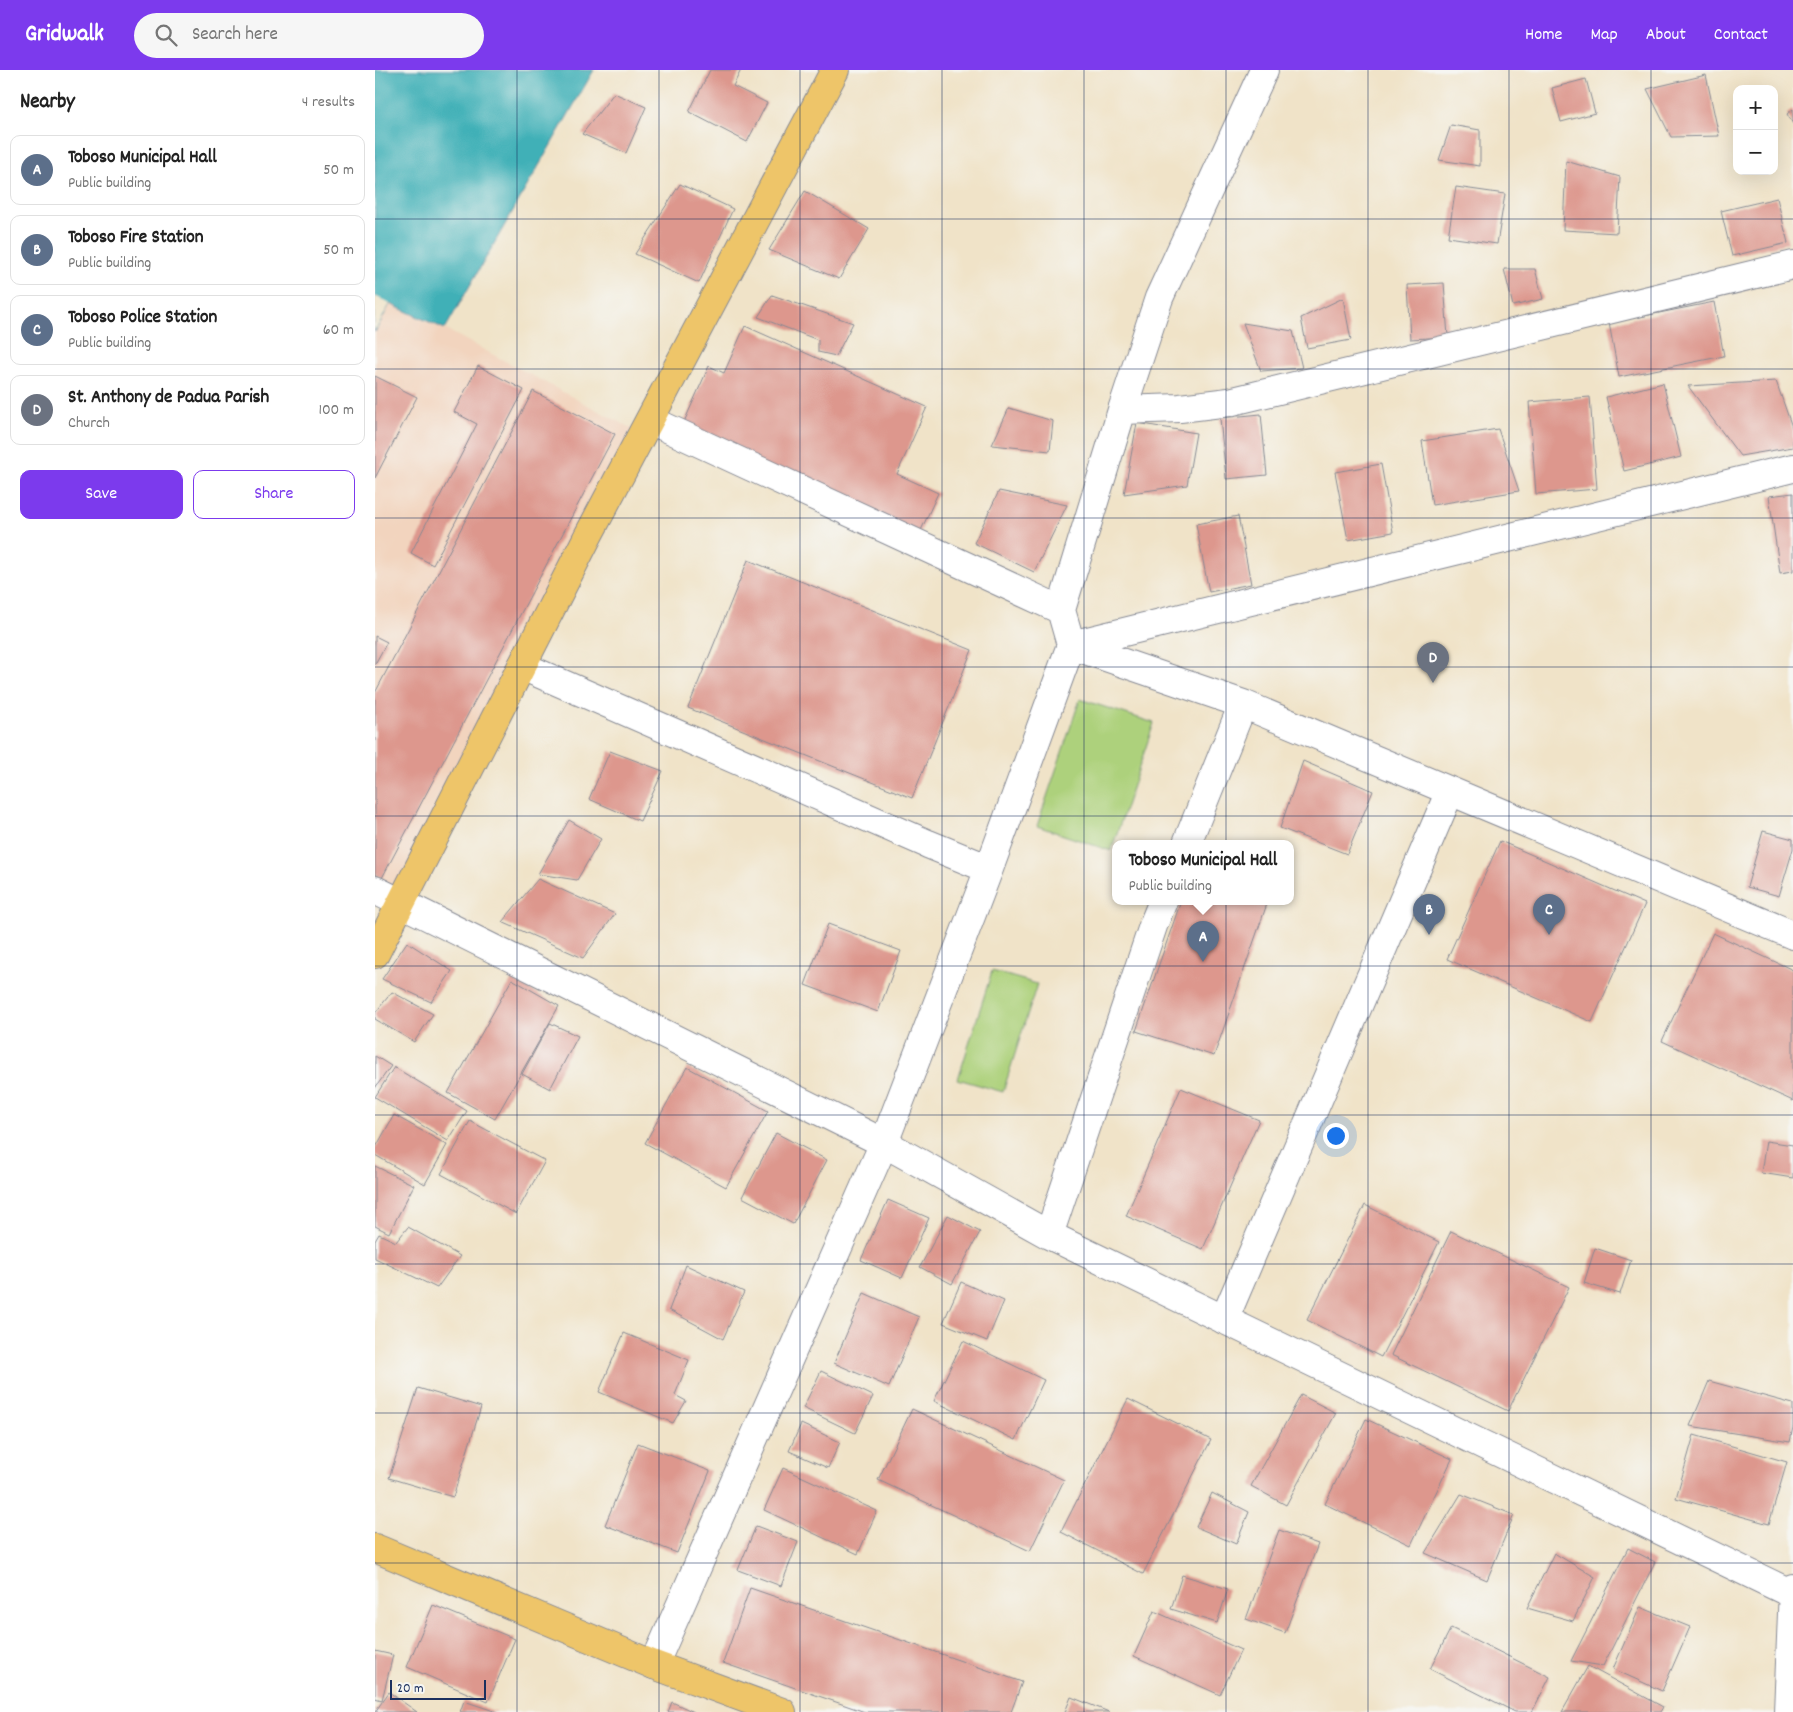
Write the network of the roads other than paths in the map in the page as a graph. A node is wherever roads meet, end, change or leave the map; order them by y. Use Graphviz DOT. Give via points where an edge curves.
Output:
graph roads {
  1 [pos="835,70"];
  2 [pos="1264,70"];
  3 [pos="1793,265"];
  4 [pos="1122,410"];
  5 [pos="650,420"];
  6 [pos="1793,468"];
  7 [pos="1061,610"];
  8 [pos="1071,645"];
  9 [pos="522,666"];
  10 [pos="1243,704"];
  11 [pos="1450,791"];
  12 [pos="1188,840"];
  13 [pos="989,868"];
  14 [pos="375,890"];
  15 [pos="402,903"];
  16 [pos="1162,905"];
  17 [pos="1793,935"];
  18 [pos="375,954"];
  19 [pos="884,1143"];
  20 [pos="1049,1235"];
  21 [pos="1225,1320"];
  22 [pos="375,1548"];
  23 [pos="1792,1591"];
  24 [pos="654,1665"];
  25 [pos="782,1712"];
  26 [pos="1788,1712"];
  1 -- 5 [label="main road"];
  2 -- 4 [label="street" via="1159,298"];
  3 -- 4 [label="street" via="1229,402"];
  4 -- 7 [label="street"];
  5 -- 7 [label="street"];
  5 -- 9 [label="main road"];
  6 -- 8 [label="street"];
  7 -- 8 [label="street"];
  8 -- 10 [label="street"];
  8 -- 13 [label="street"];
  9 -- 13 [label="street"];
  9 -- 15 [label="main road"];
  10 -- 11 [label="street"];
  10 -- 12 [label="street"];
  11 -- 17 [label="street"];
  11 -- 21 [label="street"];
  13 -- 19 [label="street"];
  14 -- 15 [label="street"];
  15 -- 18 [label="main road"];
  15 -- 19 [label="street"];
  16 -- 20 [label="street"];
  19 -- 20 [label="street"];
  19 -- 24 [label="street"];
  20 -- 21 [label="street"];
  21 -- 23 [label="street"];
  22 -- 24 [label="main road"];
  23 -- 26 [label="street"];
  24 -- 25 [label="main road"];
}
